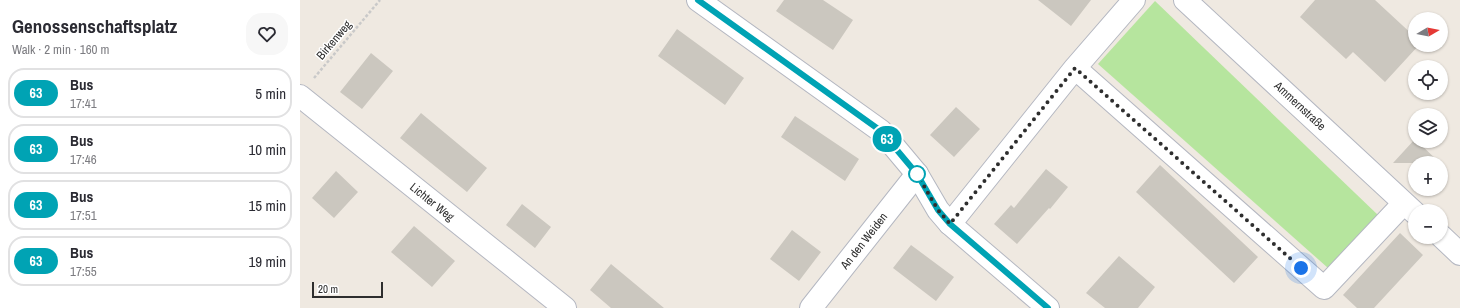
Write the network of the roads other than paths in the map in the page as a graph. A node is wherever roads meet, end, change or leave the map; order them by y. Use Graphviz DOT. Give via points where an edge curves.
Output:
graph roads {
  1 [pos="698,0"];
  2 [pos="1134,0"];
  3 [pos="1185,0"];
  4 [pos="1075,68"];
  5 [pos="306,88"];
  6 [pos="917,174"];
  7 [pos="1408,206"];
  8 [pos="1408,210"];
  9 [pos="950,224"];
  10 [pos="1448,243"];
  11 [pos="1460,254"];
  12 [pos="565,308"];
  13 [pos="811,308"];
  14 [pos="1048,308"];
  1 -- 6 [label="street" via="881,131"];
  2 -- 4 [label="street"];
  3 -- 7 [label="street, Ammernstraße"];
  4 -- 8 [label="street" via="1324,288"];
  4 -- 9 [label="street"];
  5 -- 12 [label="street, Lichter Weg"];
  6 -- 9 [label="street" via="938,210"];
  6 -- 13 [label="street, An den Weiden"];
  9 -- 14 [label="street"];
  10 -- 11 [label="street"];
}
